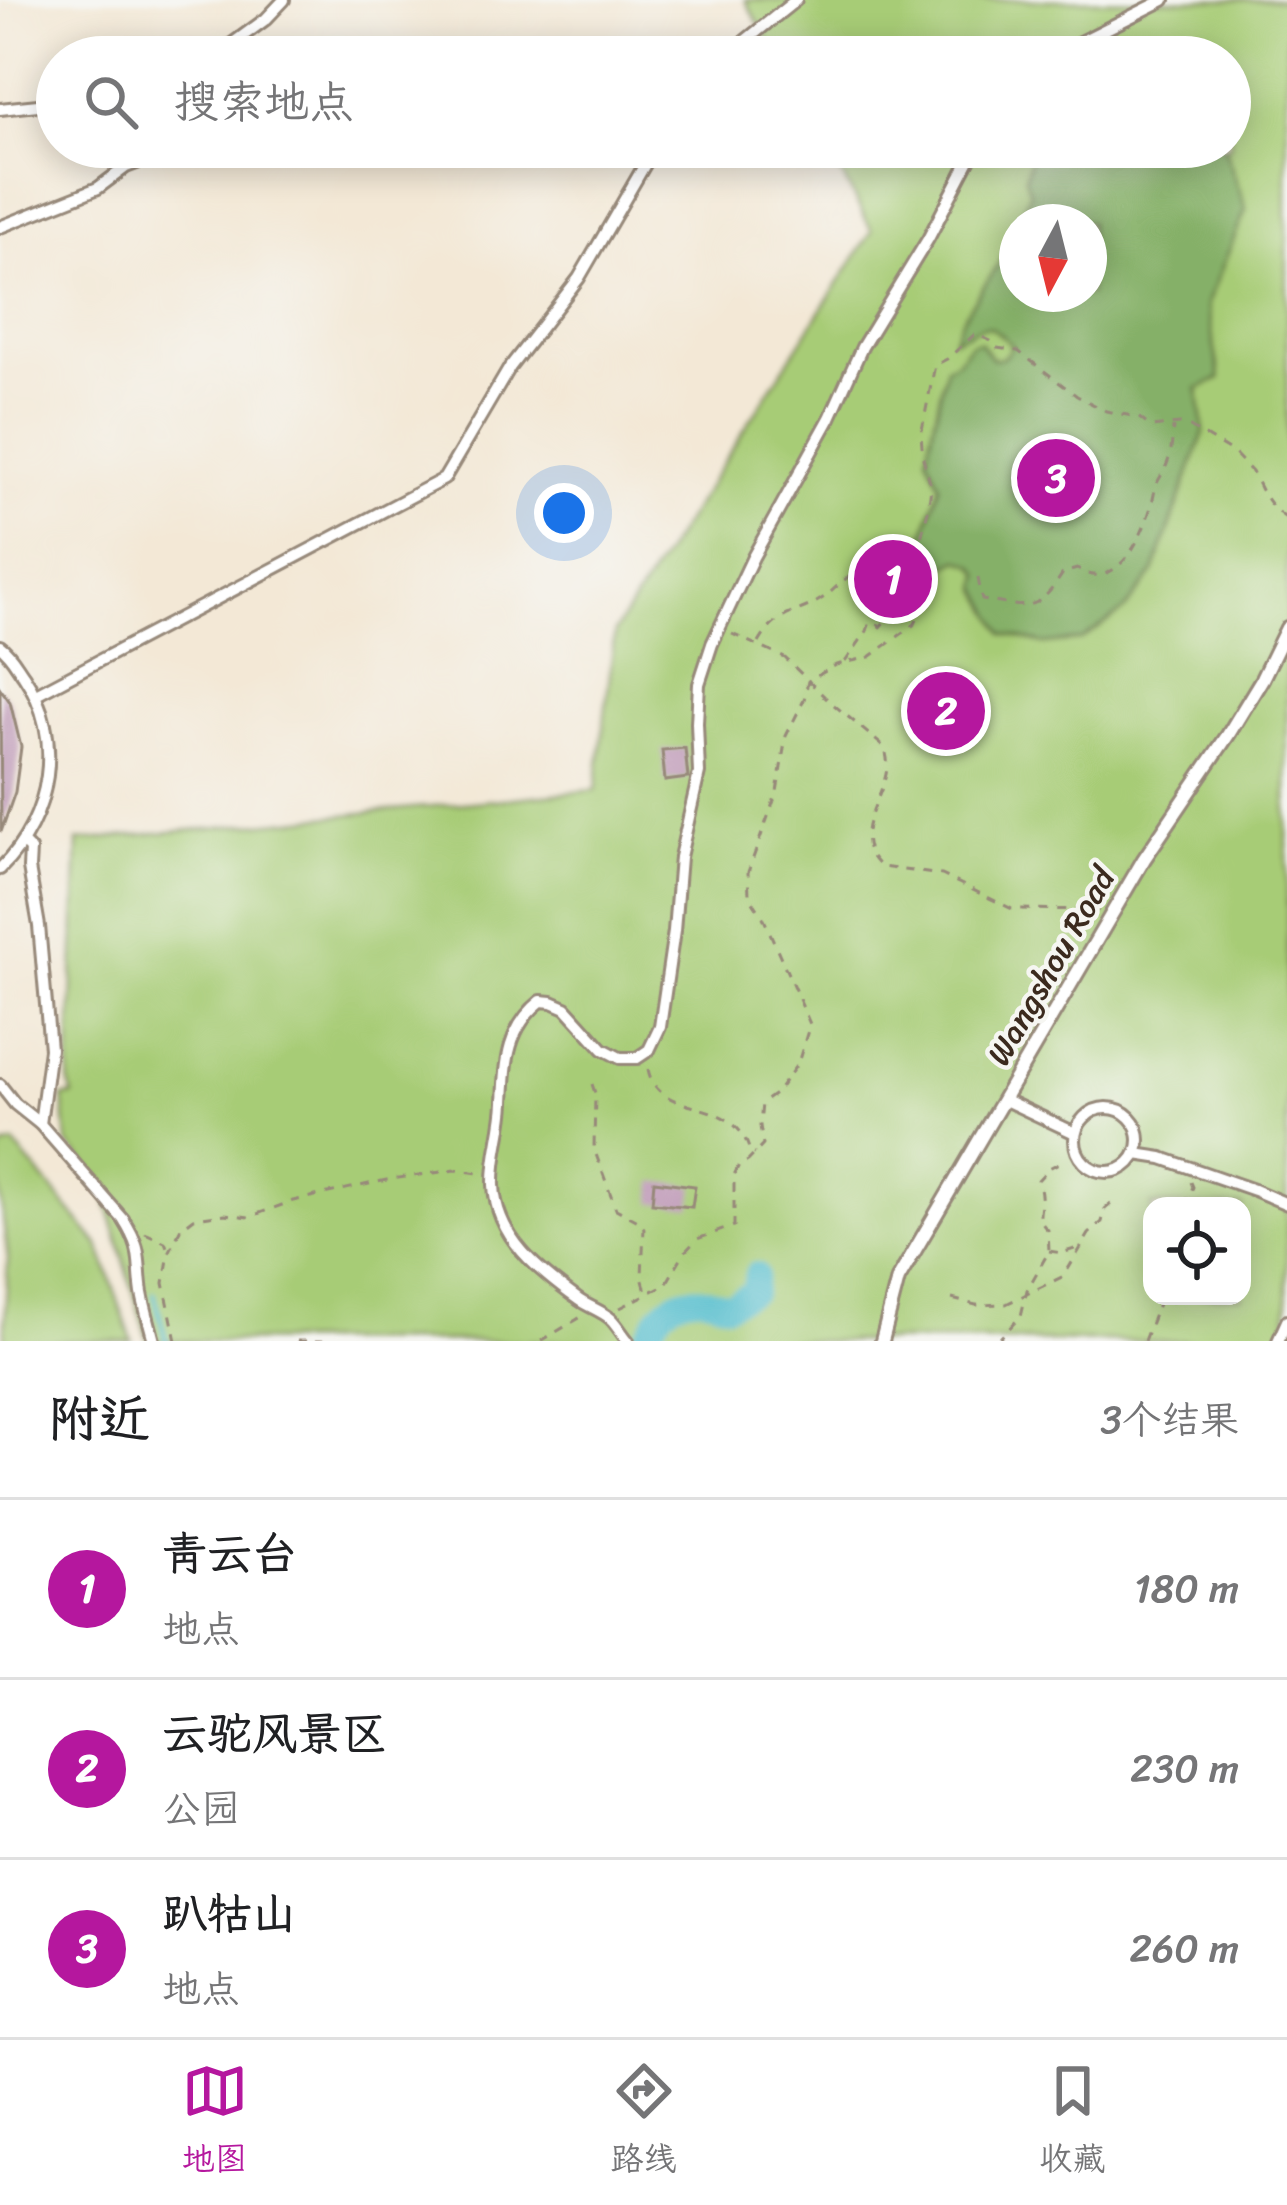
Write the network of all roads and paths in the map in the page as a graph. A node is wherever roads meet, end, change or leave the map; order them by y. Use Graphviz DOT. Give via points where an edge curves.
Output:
graph roads {
  1 [pos="284,0"];
  2 [pos="796,0"];
  3 [pos="1164,0"];
  4 [pos="244,36"];
  5 [pos="751,36"];
  6 [pos="1092,36"];
  7 [pos="36,105"];
  8 [pos="0,109"];
  9 [pos="125,168"];
  10 [pos="644,168"];
  11 [pos="965,168"];
  12 [pos="0,227"];
  13 [pos="1173,425"];
  14 [pos="1287,519"];
  15 [pos="890,546"];
  16 [pos="868,555"];
  17 [pos="877,568"];
  18 [pos="912,569"];
  19 [pos="932,570"];
  20 [pos="850,576"];
  21 [pos="937,578"];
  22 [pos="978,578"];
  23 [pos="871,616"];
  24 [pos="720,628"];
  25 [pos="1287,628"];
  26 [pos="758,644"];
  27 [pos="0,646"];
  28 [pos="844,664"];
  29 [pos="808,681"];
  30 [pos="36,694"];
  31 [pos="23,843"];
  32 [pos="0,868"];
  33 [pos="1113,912"];
  34 [pos="648,1069"];
  35 [pos="592,1084"];
  36 [pos="0,1085"];
  37 [pos="1004,1099"];
  38 [pos="40,1124"];
  39 [pos="1075,1133"];
  40 [pos="756,1154"];
  41 [pos="1136,1154"];
  42 [pos="1061,1162"];
  43 [pos="1190,1179"];
  44 [pos="494,1184"];
  45 [pos="1188,1197"];
  46 [pos="1117,1198"];
  47 [pos="1287,1204"];
  48 [pos="132,1233"];
  49 [pos="1082,1246"];
  50 [pos="1049,1251"];
  51 [pos="169,1253"];
  52 [pos="647,1293"];
  53 [pos="1026,1294"];
  54 [pos="952,1299"];
  55 [pos="1158,1305"];
  56 [pos="588,1306"];
  57 [pos="610,1318"];
  58 [pos="1287,1321"];
  59 [pos="154,1341"];
  60 [pos="176,1341"];
  61 [pos="296,1341"];
  62 [pos="338,1341"];
  63 [pos="541,1341"];
  64 [pos="628,1341"];
  65 [pos="882,1341"];
  66 [pos="997,1341"];
  67 [pos="1144,1341"];
  68 [pos="1278,1341"];
  1 -- 4 [label="street"];
  2 -- 5 [label="street"];
  3 -- 6 [label="street"];
  7 -- 8 [label="street"];
  9 -- 12 [label="street" via="98,188"];
  10 -- 30 [label="street" via="444,479"];
  11 -- 24 [label="street" via="862,346"];
  13 -- 14 [label="path" via="1235,454"];
  13 -- 19 [label="path" via="1151,428 1106,411 1018,350 976,334 935,365 924,417 931,498 921,538"];
  13 -- 22 [label="path" via="1155,502 1113,571 1100,578 1063,573 1047,598 1022,607 982,600"];
  15 -- 16 [label="path"];
  16 -- 17 [label="path"];
  16 -- 20 [label="path"];
  17 -- 18 [label="path" via="895,559"];
  17 -- 18 [label="path" via="877,586 889,596 907,590"];
  18 -- 23 [label="path" via="921,584 913,601 880,627"];
  20 -- 23 [label="path"];
  20 -- 26 [label="path" via="776,620"];
  21 -- 28 [label="path" via="915,624 870,657"];
  23 -- 28 [label="path"];
  24 -- 26 [label="path"];
  24 -- 44 [label="street" via="699,684 699,773 680,857 660,1027 649,1050 620,1058 566,1008 541,1001 527,1012 508,1050"];
  25 -- 33 [label="street, Wangshou Road"];
  26 -- 29 [label="path"];
  27 -- 30 [label="street"];
  28 -- 29 [label="path"];
  29 -- 33 [label="path" via="888,756 867,839 881,867 942,875 1012,909"];
  29 -- 40 [label="path" via="747,882 810,1024 799,1063 762,1103"];
  30 -- 31 [label="street" via="49,770"];
  31 -- 32 [label="street"];
  31 -- 38 [label="street" via="30,850 50,1049"];
  33 -- 37 [label="street, Wangshou Road"];
  34 -- 40 [label="path" via="670,1100 732,1122"];
  35 -- 52 [label="path" via="594,1149 616,1210 644,1228"];
  36 -- 38 [label="street"];
  37 -- 39 [label="street"];
  37 -- 65 [label="street, Wangshou Road" via="898,1279"];
  38 -- 48 [label="street"];
  39 -- 41 [label="street" via="1078,1154 1097,1171 1118,1170"];
  39 -- 41 [label="street" via="1085,1115 1115,1109 1138,1130"];
  40 -- 52 [label="path" via="734,1174 734,1226 697,1239 666,1284"];
  41 -- 47 [label="street"];
  42 -- 50 [label="path" via="1038,1180"];
  43 -- 45 [label="path"];
  44 -- 51 [label="path" via="456,1170 358,1186 249,1217 194,1218"];
  44 -- 56 [label="street" via="511,1240"];
  46 -- 49 [label="path"];
  48 -- 51 [label="path" via="157,1237"];
  48 -- 59 [label="street"];
  49 -- 50 [label="path"];
  49 -- 53 [label="path" via="1064,1276"];
  50 -- 53 [label="path"];
  51 -- 60 [label="path" via="164,1283"];
  52 -- 57 [label="path"];
  53 -- 54 [label="path" via="1006,1304"];
  53 -- 66 [label="path" via="1021,1316"];
  55 -- 67 [label="path"];
  56 -- 57 [label="street"];
  56 -- 63 [label="path"];
  57 -- 64 [label="street"];
  58 -- 68 [label="street"];
  61 -- 62 [label="path"];
}
